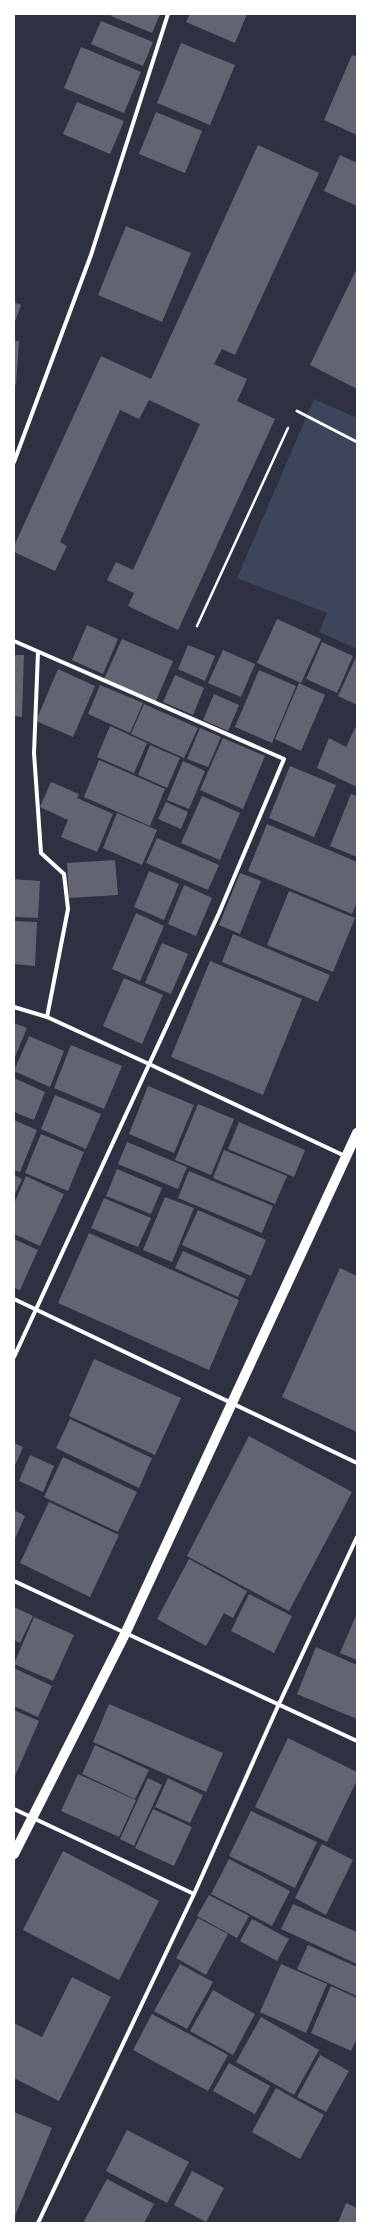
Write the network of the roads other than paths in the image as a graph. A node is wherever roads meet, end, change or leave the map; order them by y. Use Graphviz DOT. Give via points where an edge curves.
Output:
graph roads {
  1 [pos="168,14"];
  2 [pos="296,410"];
  3 [pos="357,442"];
  4 [pos="14,462"];
  5 [pos="14,641"];
  6 [pos="38,652"];
  7 [pos="14,1007"];
  8 [pos="47,1018"];
  9 [pos="149,1064"];
  10 [pos="357,1133"];
  11 [pos="346,1156"];
  12 [pos="14,1299"];
  13 [pos="37,1310"];
  14 [pos="14,1357"];
  15 [pos="232,1402"];
  16 [pos="357,1463"];
  17 [pos="357,1537"];
  18 [pos="14,1581"];
  19 [pos="125,1634"];
  20 [pos="278,1706"];
  21 [pos="357,1741"];
  22 [pos="14,1809"];
  23 [pos="32,1817"];
  24 [pos="14,1854"];
  25 [pos="194,1894"];
  26 [pos="38,2223"];
  1 -- 4 [label="street" via="91,256"];
  2 -- 3 [label="lane"];
  5 -- 6 [label="street"];
  6 -- 8 [label="street" via="34,753 41,853 64,874 68,909"];
  6 -- 9 [label="street" via="284,760 219,913"];
  7 -- 8 [label="street"];
  8 -- 9 [label="street"];
  9 -- 11 [label="street"];
  9 -- 13 [label="street"];
  10 -- 11 [label="main road"];
  11 -- 15 [label="main road"];
  12 -- 13 [label="street"];
  13 -- 14 [label="street"];
  13 -- 15 [label="street"];
  15 -- 16 [label="street"];
  15 -- 19 [label="main road"];
  17 -- 20 [label="street"];
  18 -- 19 [label="street"];
  19 -- 20 [label="street"];
  19 -- 23 [label="main road"];
  20 -- 21 [label="street"];
  20 -- 25 [label="street"];
  22 -- 23 [label="street"];
  23 -- 24 [label="main road"];
  23 -- 25 [label="street"];
  25 -- 26 [label="street"];
}
